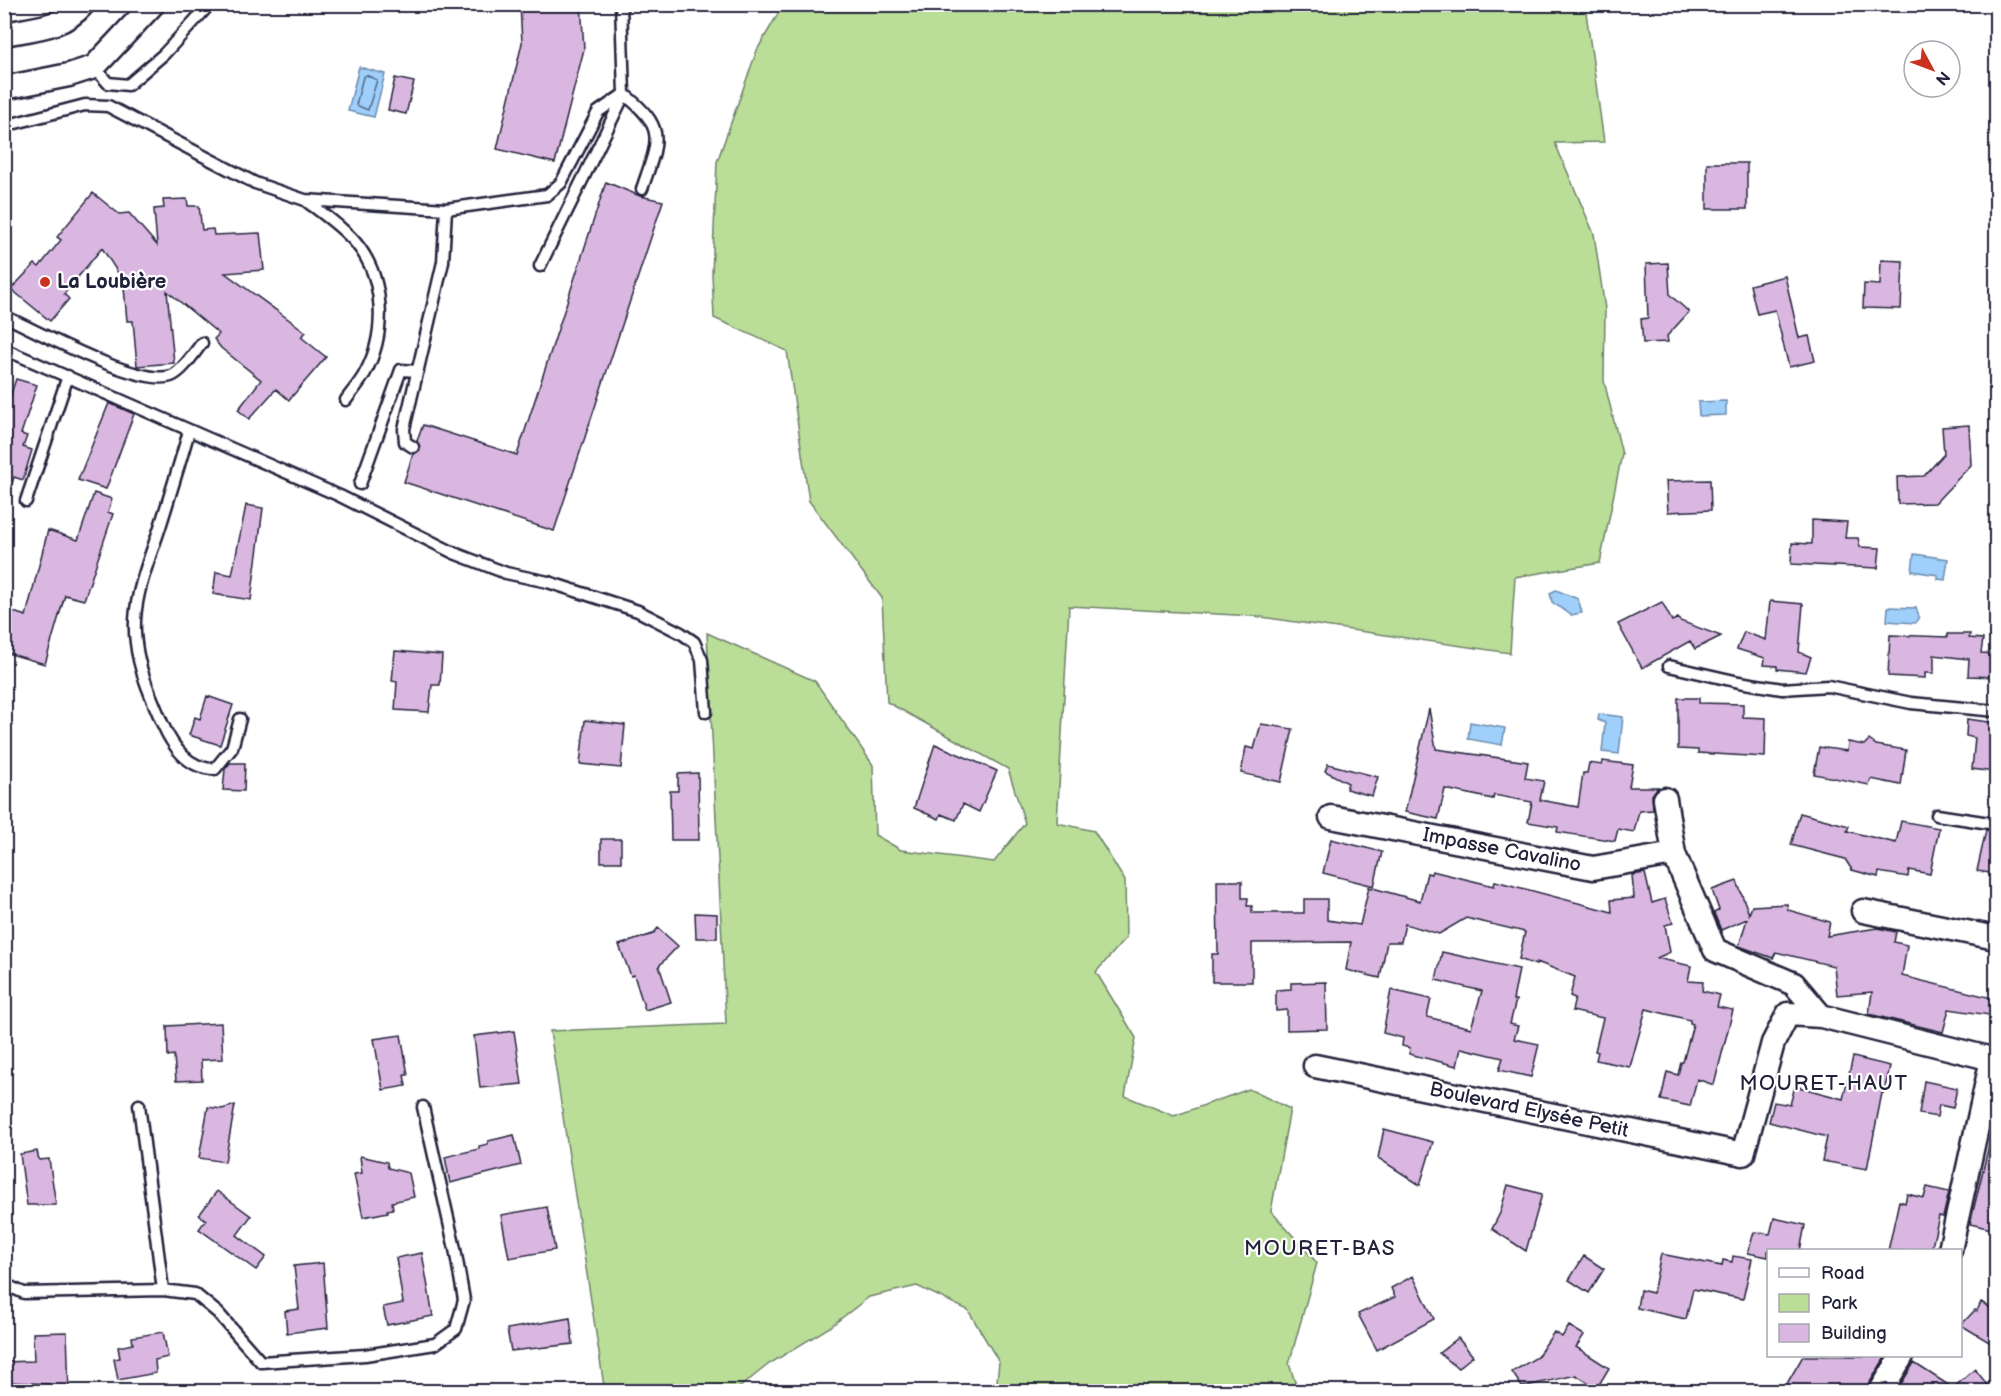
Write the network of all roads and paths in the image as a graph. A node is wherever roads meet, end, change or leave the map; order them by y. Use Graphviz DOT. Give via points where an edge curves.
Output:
graph roads {
  1 [pos="83,4"];
  2 [pos="153,4"];
  3 [pos="210,4"];
  4 [pos="621,4"];
  5 [pos="4,34"];
  6 [pos="94,67"];
  7 [pos="4,88"];
  8 [pos="624,94"];
  9 [pos="4,126"];
  10 [pos="642,189"];
  11 [pos="305,200"];
  12 [pos="446,209"];
  13 [pos="540,266"];
  14 [pos="4,316"];
  15 [pos="202,343"];
  16 [pos="4,349"];
  17 [pos="418,371"];
  18 [pos="68,376"];
  19 [pos="346,400"];
  20 [pos="189,431"];
  21 [pos="412,447"];
  22 [pos="360,484"];
  23 [pos="26,501"];
  24 [pos="1669,666"];
  25 [pos="1996,711"];
  26 [pos="706,712"];
  27 [pos="240,719"];
  28 [pos="1665,799"];
  29 [pos="1937,815"];
  30 [pos="1331,817"];
  31 [pos="1996,824"];
  32 [pos="1674,854"];
  33 [pos="1863,910"];
  34 [pos="1996,938"];
  35 [pos="1821,1016"];
  36 [pos="1994,1059"];
  37 [pos="1316,1066"];
  38 [pos="139,1105"];
  39 [pos="423,1107"];
  40 [pos="1950,1249"];
  41 [pos="4,1284"];
  42 [pos="163,1290"];
  43 [pos="1901,1357"];
  44 [pos="1880,1392"];
  1 -- 5 [label="street" via="60,24"];
  2 -- 6 [label="street"];
  3 -- 6 [label="lane" via="164,54 128,85 108,83"];
  4 -- 8 [label="lane"];
  6 -- 7 [label="street"];
  8 -- 10 [label="lane" via="652,120 658,143"];
  8 -- 12 [label="lane" via="598,111 561,183 548,195"];
  8 -- 13 [label="lane"];
  9 -- 11 [label="lane" via="85,105 108,106 255,183"];
  11 -- 12 [label="lane"];
  11 -- 19 [label="lane" via="355,242 372,268 381,303 376,341 366,372"];
  12 -- 17 [label="lane" via="443,262"];
  14 -- 15 [label="lane" via="130,373 160,378 174,375"];
  16 -- 18 [label="lane"];
  17 -- 21 [label="lane" via="404,429 405,442"];
  17 -- 22 [label="lane" via="401,370"];
  18 -- 20 [label="lane"];
  18 -- 23 [label="lane"];
  20 -- 26 [label="lane" via="340,496 454,553 506,573 638,611 681,633 693,642 702,660"];
  20 -- 27 [label="lane" via="138,597 136,643 145,682 173,746 187,759 204,769 215,769 232,748"];
  24 -- 25 [label="lane" via="1782,688 1828,686 1911,703"];
  28 -- 32 [label="street"];
  29 -- 31 [label="lane"];
  30 -- 32 [label="street, Impasse Cavalino" via="1593,868"];
  32 -- 35 [label="street" via="1715,950 1794,984"];
  33 -- 34 [label="street"];
  35 -- 36 [label="street"];
  35 -- 37 [label="street, Boulevard Elysée Petit" via="1788,1014 1773,1043 1743,1154"];
  36 -- 40 [label="street"];
  38 -- 42 [label="lane"];
  39 -- 42 [label="lane" via="464,1300 456,1329 435,1344 365,1355 261,1362 195,1294"];
  41 -- 42 [label="lane" via="24,1293"];
  43 -- 44 [label="street"];
}
